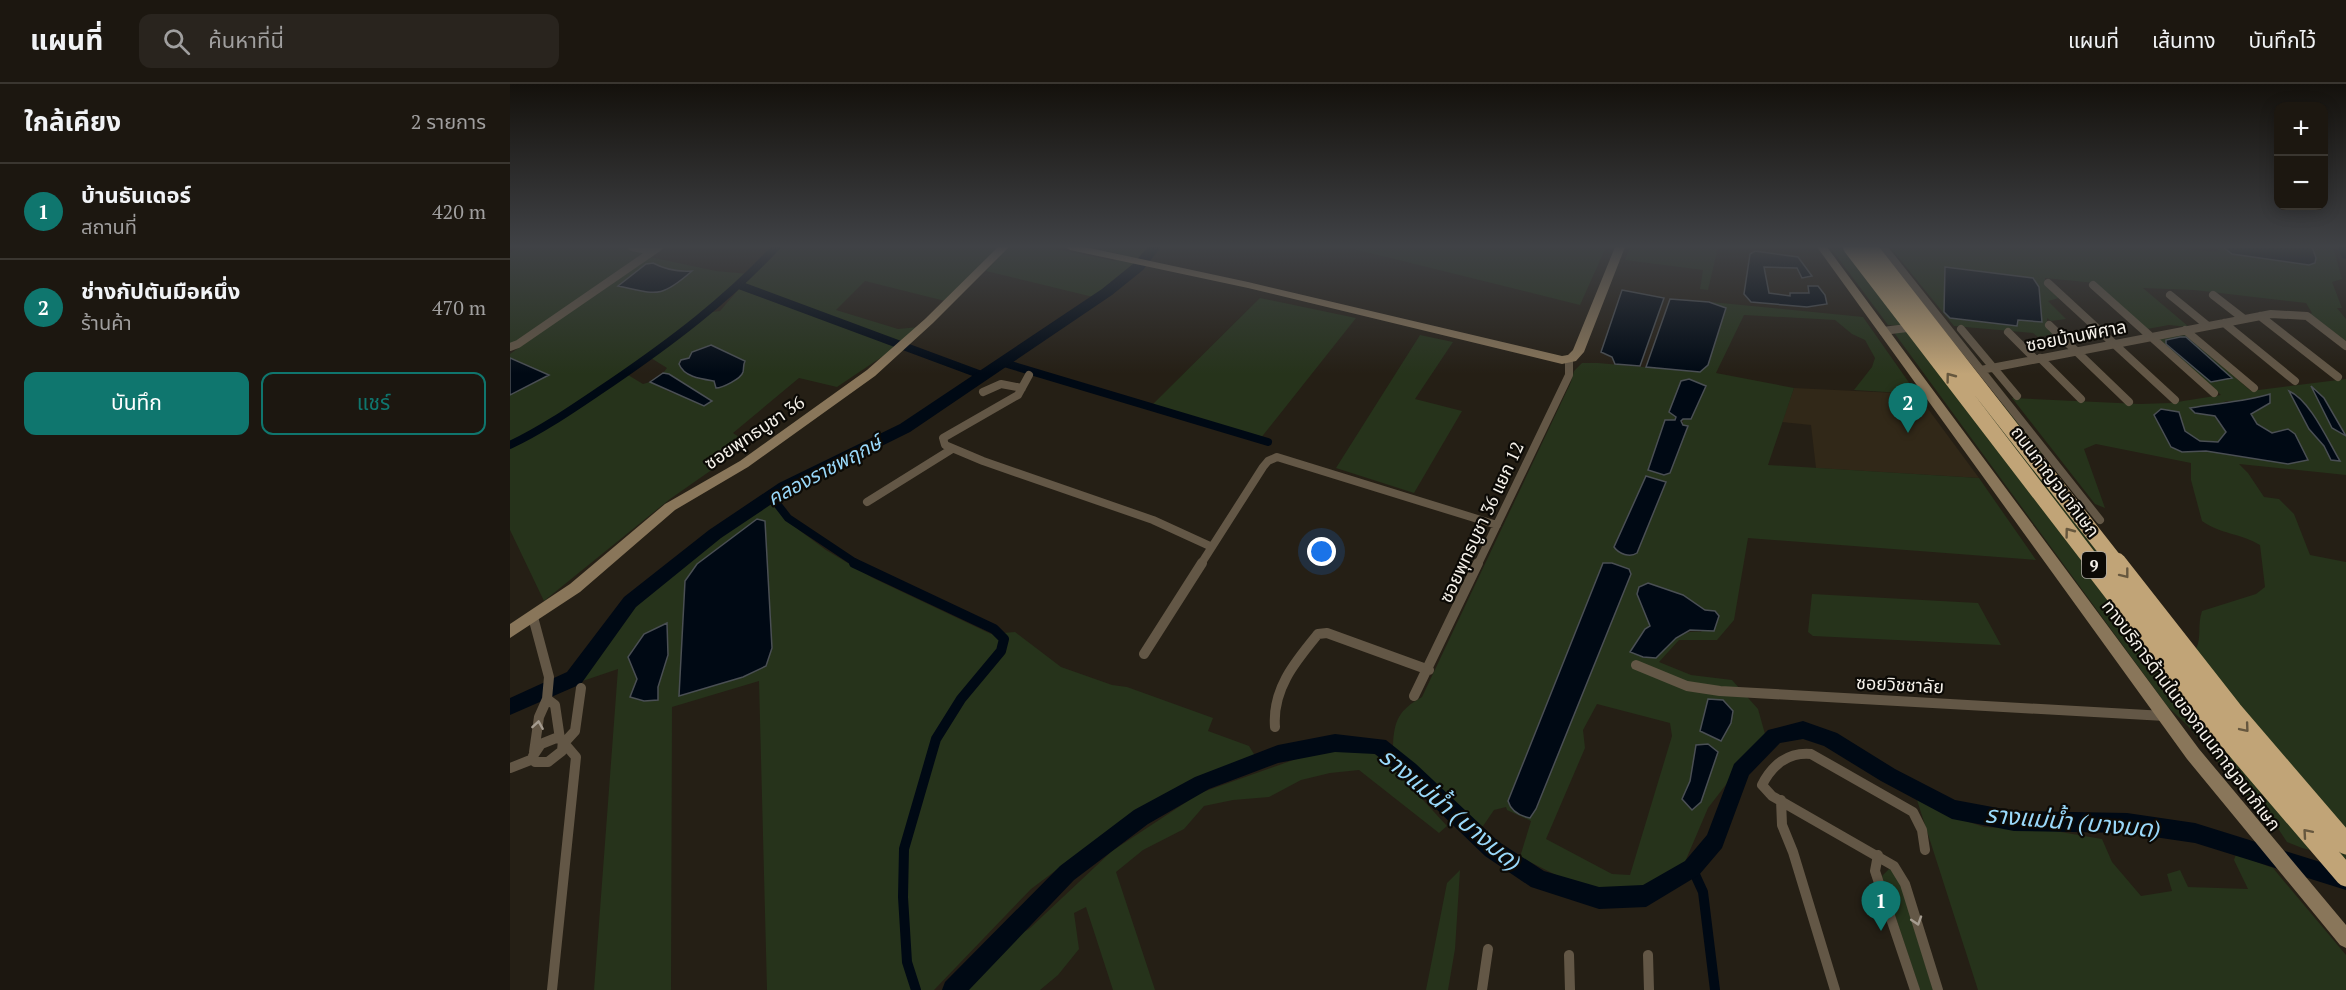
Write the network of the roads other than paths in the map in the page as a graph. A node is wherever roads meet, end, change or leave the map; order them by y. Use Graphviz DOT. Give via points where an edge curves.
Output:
graph roads {
  1 [pos="598,289"];
  2 [pos="960,289"];
  3 [pos="1264,289"];
  4 [pos="1603,289"];
  5 [pos="1853,289"];
  6 [pos="1883,289"];
  7 [pos="1902,289"];
  8 [pos="1916,289"];
  9 [pos="2055,289"];
  10 [pos="2098,289"];
  11 [pos="2170,295"];
  12 [pos="2213,295"];
  13 [pos="2260,316"];
  14 [pos="2244,319"];
  15 [pos="2224,323"];
  16 [pos="1944,324"];
  17 [pos="2049,325"];
  18 [pos="2208,326"];
  19 [pos="1961,329"];
  20 [pos="2185,330"];
  21 [pos="1883,331"];
  22 [pos="2008,332"];
  23 [pos="2150,336"];
  24 [pos="2113,343"];
  25 [pos="510,346"];
  26 [pos="2346,346"];
  27 [pos="2076,351"];
  28 [pos="1569,359"];
  29 [pos="2037,359"];
  30 [pos="1992,367"];
  31 [pos="1981,370"];
  32 [pos="1029,375"];
  33 [pos="2338,377"];
  34 [pos="2295,381"];
  35 [pos="1022,388"];
  36 [pos="2254,388"];
  37 [pos="983,393"];
  38 [pos="2214,393"];
  39 [pos="2017,396"];
  40 [pos="2081,399"];
  41 [pos="2175,400"];
  42 [pos="2129,402"];
  43 [pos="952,449"];
  44 [pos="867,502"];
  45 [pos="2100,520"];
  46 [pos="1497,525"];
  47 [pos="1212,547"];
  48 [pos="533,617"];
  49 [pos="510,632"];
  50 [pos="1144,654"];
  51 [pos="1636,665"];
  52 [pos="1429,670"];
  53 [pos="581,688"];
  54 [pos="548,693"];
  55 [pos="1414,696"];
  56 [pos="2165,716"];
  57 [pos="1275,727"];
  58 [pos="562,741"];
  59 [pos="533,756"];
  60 [pos="510,768"];
  61 [pos="1781,800"];
  62 [pos="2346,844"];
  63 [pos="1925,850"];
  64 [pos="1878,855"];
  65 [pos="2346,876"];
  66 [pos="2346,939"];
  67 [pos="1488,949"];
  68 [pos="1569,955"];
  69 [pos="1648,955"];
  70 [pos="552,990"];
  71 [pos="1482,990"];
  72 [pos="1570,990"];
  73 [pos="1649,990"];
  74 [pos="1835,990"];
  75 [pos="1915,990"];
  76 [pos="1938,990"];
  1 -- 25 [label="street" via="518,345"];
  2 -- 48 [label="street, ซอยพุทธบูชา 36" via="871,373 744,464 670,507 575,588"];
  3 -- 28 [label="street" via="1542,357"];
  4 -- 28 [label="street" via="1578,352"];
  5 -- 21 [label="street, ทางบริการด้านในของถนนกาญจนาภิเษก"];
  65 -- 6 [label="highway, ถนนกาญจนาภิเษก / 9, one-way, bridge" via="2216,723"];
  7 -- 62 [label="highway, ถนนกาญจนาภิเษก / 9, one-way, bridge" via="2232,711"];
  8 -- 16 [label="street"];
  9 -- 24 [label="street"];
  10 -- 23 [label="street"];
  11 -- 18 [label="street"];
  12 -- 14 [label="street"];
  13 -- 14 [label="street, ซอยบ้านพิศาล"];
  13 -- 26 [label="street, ซอยบ้านพิศาล" via="2307,316"];
  13 -- 33 [label="street"];
  14 -- 15 [label="street, ซอยบ้านพิศาล"];
  15 -- 18 [label="street, ซอยบ้านพิศาล"];
  15 -- 34 [label="street"];
  16 -- 21 [label="street"];
  16 -- 31 [label="street"];
  17 -- 27 [label="street"];
  18 -- 20 [label="street, ซอยบ้านพิศาล"];
  19 -- 30 [label="street"];
  20 -- 23 [label="street, ซอยบ้านพิศาล"];
  20 -- 36 [label="street"];
  21 -- 56 [label="street, ทางบริการด้านในของถนนกาญจนาภิเษก"];
  22 -- 29 [label="street"];
  23 -- 24 [label="street, ซอยบ้านพิศาล"];
  23 -- 38 [label="street"];
  24 -- 27 [label="street, ซอยบ้านพิศาล"];
  24 -- 41 [label="street"];
  27 -- 29 [label="street, ซอยบ้านพิศาล"];
  27 -- 42 [label="street"];
  28 -- 46 [label="street, ซอยพุทธบูชา 36 แยก 12" via="1569,375"];
  29 -- 30 [label="street, ซอยบ้านพิศาล"];
  29 -- 40 [label="street"];
  30 -- 31 [label="street, ซอยบ้านพิศาล"];
  30 -- 39 [label="street"];
  31 -- 45 [label="street"];
  32 -- 35 [label="street"];
  35 -- 37 [label="street" via="1001,384"];
  35 -- 43 [label="street" via="1011,399 943,438"];
  43 -- 44 [label="street"];
  43 -- 47 [label="street" via="1153,520"];
  46 -- 47 [label="street" via="1278,457 1268,460"];
  46 -- 52 [label="street, ซอยพุทธบูชา 36 แยก 12"];
  47 -- 50 [label="street"];
  48 -- 49 [label="street, ซอยพุทธบูชา 36"];
  48 -- 54 [label="street" via="549,676"];
  51 -- 56 [label="street, ซอยวิชชาลัย" via="1687,686 1720,691"];
  52 -- 55 [label="street, ซอยพุทธบูชา 36 แยก 12"];
  52 -- 57 [label="street" via="1327,633 1318,634 1289,672 1275,703"];
  53 -- 58 [label="street" via="576,730"];
  54 -- 58 [label="street" via="555,705"];
  59 -- 54 [label="street, one-way" via="539,717"];
  56 -- 66 [label="street, ทางบริการด้านในของถนนกาญจนาภิเษก"];
  58 -- 59 [label="street" via="545,741"];
  58 -- 59 [label="street" via="562,751 554,759 539,763"];
  58 -- 70 [label="street" via="576,757"];
  59 -- 60 [label="street"];
  61 -- 63 [label="street" via="1763,788 1766,776 1791,755 1811,754 1913,812 1924,834"];
  61 -- 64 [label="street"];
  61 -- 74 [label="street" via="1782,825"];
  64 -- 75 [label="street" via="1875,871"];
  64 -- 76 [label="street, one-way" via="1894,866 1905,884"];
  67 -- 71 [label="street"];
  68 -- 72 [label="street"];
  69 -- 73 [label="street"];
}
